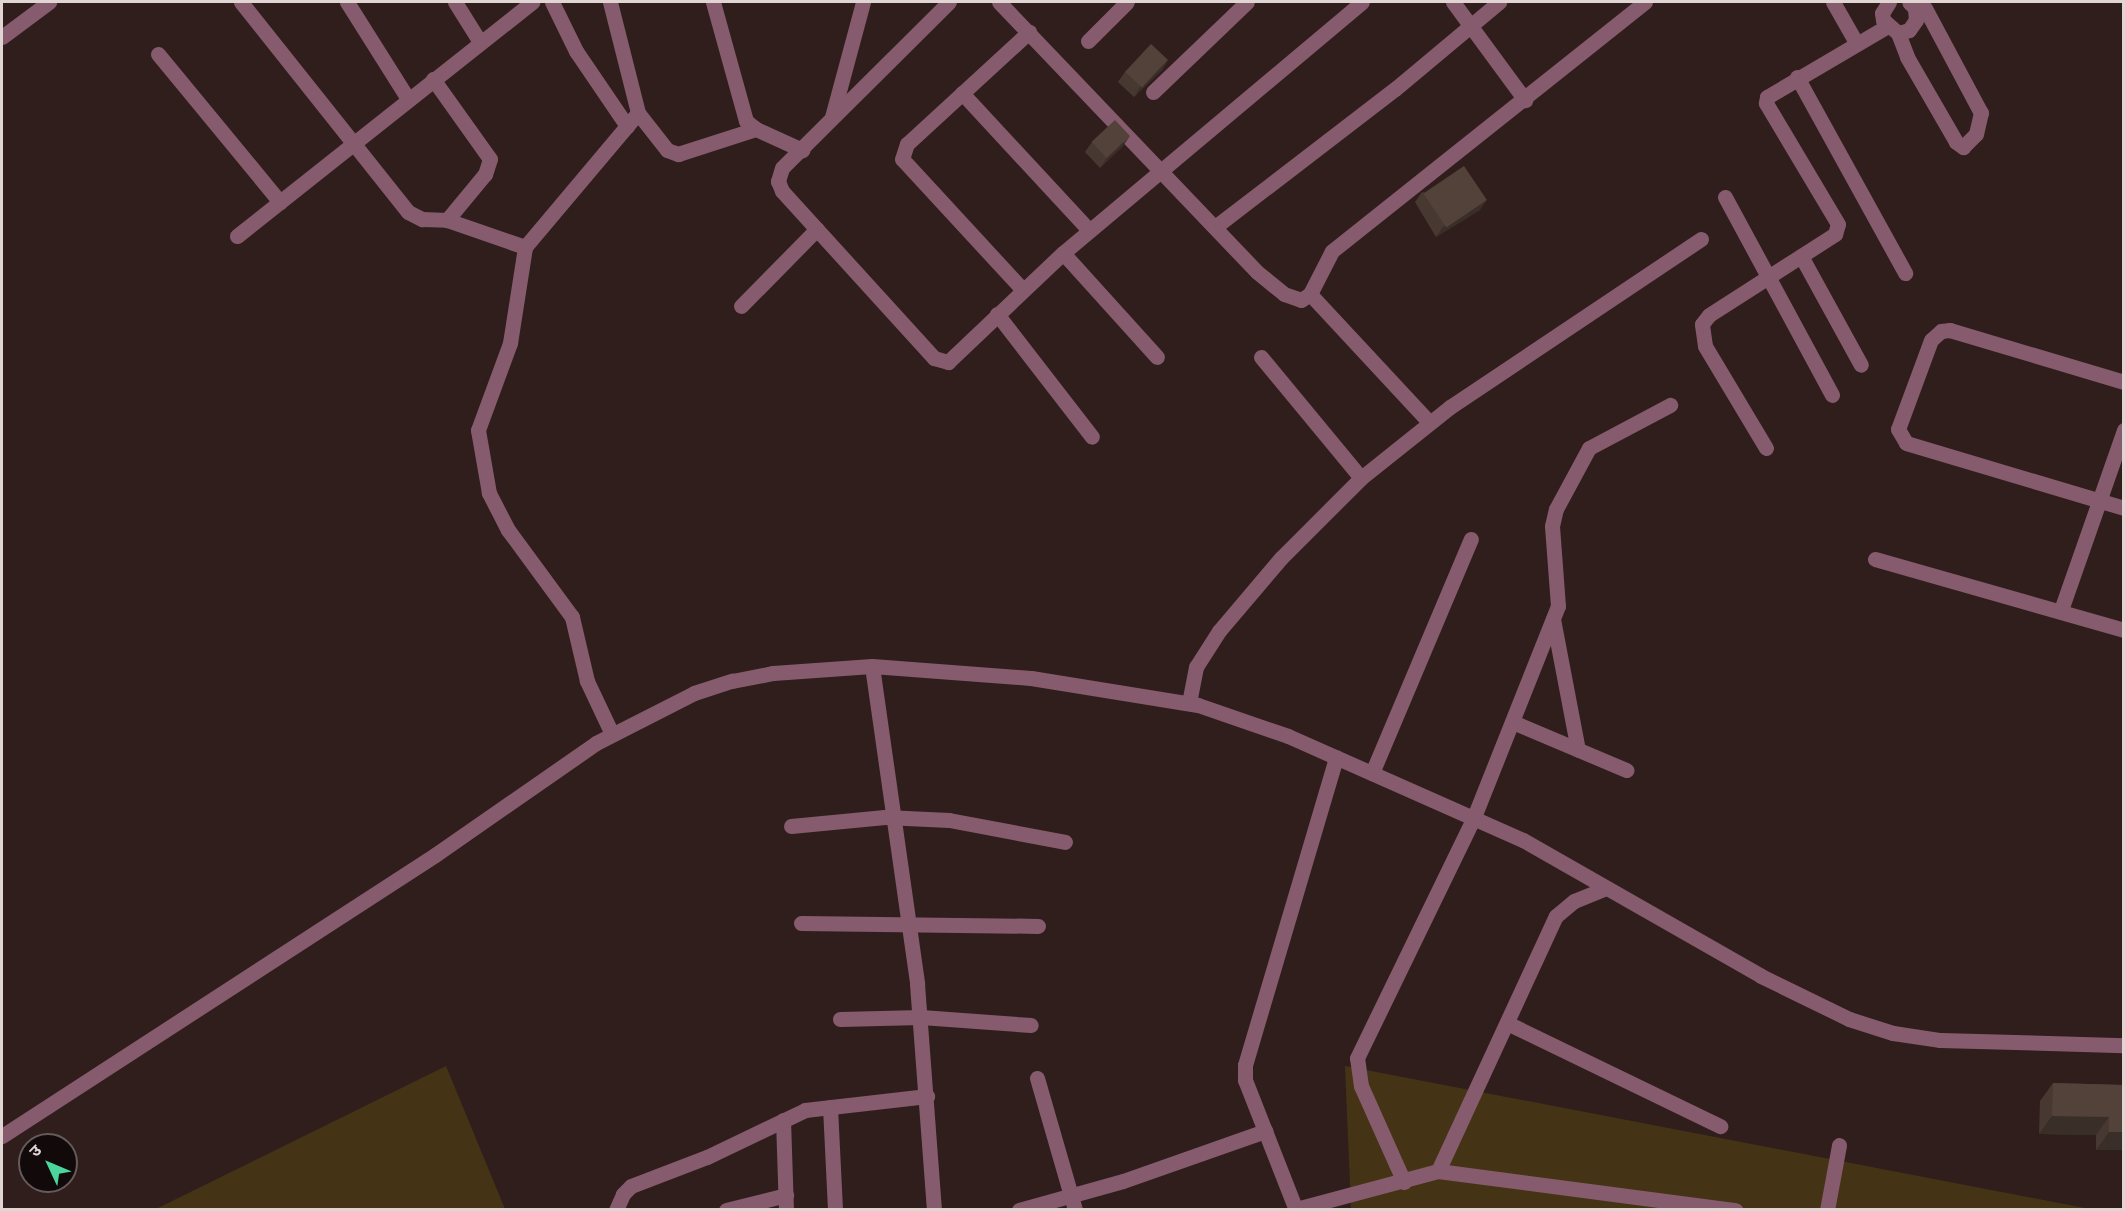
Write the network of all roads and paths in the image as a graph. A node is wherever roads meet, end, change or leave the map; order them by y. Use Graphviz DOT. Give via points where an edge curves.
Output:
graph roads {
  1 [pos="49,2"];
  2 [pos="241,2"];
  3 [pos="347,2"];
  4 [pos="455,2"];
  5 [pos="532,2"];
  6 [pos="552,2"];
  7 [pos="610,2"];
  8 [pos="712,2"];
  9 [pos="863,2"];
  10 [pos="950,2"];
  11 [pos="999,2"];
  12 [pos="1127,2"];
  13 [pos="1247,2"];
  14 [pos="1362,2"];
  15 [pos="1453,2"];
  16 [pos="1499,2"];
  17 [pos="1620,2"];
  18 [pos="1645,2"];
  19 [pos="1833,2"];
  20 [pos="1889,2"];
  21 [pos="1922,6"];
  22 [pos="1630,14"];
  23 [pos="1472,27"];
  24 [pos="1892,30"];
  25 [pos="1029,32"];
  26 [pos="2,38"];
  27 [pos="1088,41"];
  28 [pos="480,42"];
  29 [pos="1857,44"];
  30 [pos="158,54"];
  31 [pos="1797,77"];
  32 [pos="433,80"];
  33 [pos="1153,92"];
  34 [pos="962,93"];
  35 [pos="408,99"];
  36 [pos="1525,100"];
  37 [pos="638,113"];
  38 [pos="832,117"];
  39 [pos="627,126"];
  40 [pos="756,129"];
  41 [pos="354,142"];
  42 [pos="801,150"];
  43 [pos="1160,169"];
  44 [pos="1725,197"];
  45 [pos="280,202"];
  46 [pos="447,220"];
  47 [pos="1215,227"];
  48 [pos="817,229"];
  49 [pos="1089,230"];
  50 [pos="237,236"];
  51 [pos="1701,239"];
  52 [pos="525,247"];
  53 [pos="1063,253"];
  54 [pos="1801,256"];
  55 [pos="1905,273"];
  56 [pos="1766,279"];
  57 [pos="1023,290"];
  58 [pos="1310,294"];
  59 [pos="741,306"];
  60 [pos="997,314"];
  61 [pos="1157,357"];
  62 [pos="1262,357"];
  63 [pos="1861,364"];
  64 [pos="2124,382"];
  65 [pos="1832,395"];
  66 [pos="1670,405"];
  67 [pos="1429,422"];
  68 [pos="2124,430"];
  69 [pos="1092,437"];
  70 [pos="1766,448"];
  71 [pos="1361,478"];
  72 [pos="2099,500"];
  73 [pos="2124,508"];
  74 [pos="1471,539"];
  75 [pos="1875,559"];
  76 [pos="2061,610"];
  77 [pos="1553,619"];
  78 [pos="2124,630"];
  79 [pos="872,666"];
  80 [pos="1189,703"];
  81 [pos="1515,723"];
  82 [pos="612,734"];
  83 [pos="1578,750"];
  84 [pos="1336,757"];
  85 [pos="1626,770"];
  86 [pos="1372,773"];
  87 [pos="1474,817"];
  88 [pos="896,818"];
  89 [pos="791,826"];
  90 [pos="1065,842"];
  91 [pos="1607,888"];
  92 [pos="909,922"];
  93 [pos="801,923"];
  94 [pos="1038,926"];
  95 [pos="921,1017"];
  96 [pos="840,1019"];
  97 [pos="1508,1023"];
  98 [pos="1030,1025"];
  99 [pos="2124,1045"];
  100 [pos="1037,1078"];
  101 [pos="927,1096"];
  102 [pos="830,1107"];
  103 [pos="783,1120"];
  104 [pos="1720,1126"];
  105 [pos="1265,1131"];
  106 [pos="2,1136"];
  107 [pos="1839,1145"];
  108 [pos="1438,1171"];
  109 [pos="1404,1182"];
  110 [pos="786,1202"];
  111 [pos="1073,1202"];
  112 [pos="616,1209"];
  113 [pos="726,1209"];
  114 [pos="835,1209"];
  115 [pos="934,1209"];
  116 [pos="1019,1209"];
  117 [pos="1296,1209"];
  118 [pos="1735,1209"];
  119 [pos="1827,1209"];
  1 -- 26 [label="street"];
  2 -- 41 [label="street"];
  3 -- 35 [label="street"];
  4 -- 28 [label="street"];
  5 -- 28 [label="street"];
  6 -- 39 [label="street" via="576,51"];
  7 -- 37 [label="street"];
  8 -- 40 [label="street" via="742,114"];
  9 -- 38 [label="street"];
  10 -- 38 [label="street"];
  11 -- 25 [label="street"];
  12 -- 27 [label="street"];
  13 -- 33 [label="street"];
  14 -- 43 [label="street"];
  15 -- 23 [label="street"];
  16 -- 23 [label="street"];
  17 -- 22 [label="street"];
  18 -- 22 [label="street"];
  19 -- 29 [label="street"];
  20 -- 24 [label="street" via="1882,13"];
  21 -- 24 [label="street" via="1909,30"];
  21 -- 24 [label="street" via="1982,113 1976,134 1963,147 1956,142"];
  22 -- 36 [label="street"];
  23 -- 36 [label="street"];
  23 -- 47 [label="street"];
  24 -- 29 [label="street"];
  25 -- 34 [label="street"];
  25 -- 43 [label="street"];
  28 -- 32 [label="street"];
  29 -- 31 [label="street"];
  30 -- 45 [label="street"];
  31 -- 54 [label="street" via="1773,91 1766,103 1839,224 1835,234"];
  31 -- 55 [label="street"];
  32 -- 35 [label="street"];
  32 -- 46 [label="street" via="490,159 485,174"];
  34 -- 49 [label="street"];
  34 -- 57 [label="street" via="907,144 902,159"];
  35 -- 41 [label="street"];
  36 -- 58 [label="street" via="1332,251"];
  37 -- 39 [label="street"];
  37 -- 40 [label="street" via="649,131 673,154"];
  38 -- 42 [label="street"];
  39 -- 52 [label="street"];
  40 -- 42 [label="street"];
  41 -- 45 [label="street"];
  41 -- 46 [label="street" via="408,212 422,219"];
  42 -- 48 [label="street" via="782,168 778,181 782,191"];
  43 -- 47 [label="street"];
  43 -- 49 [label="street"];
  44 -- 56 [label="street"];
  45 -- 50 [label="street"];
  46 -- 52 [label="street"];
  47 -- 58 [label="street" via="1257,272 1284,294 1301,300"];
  48 -- 59 [label="street"];
  48 -- 60 [label="street" via="941,362 955,357"];
  49 -- 53 [label="street"];
  51 -- 67 [label="street"];
  52 -- 82 [label="street" via="510,343 478,430 479,450 497,512 572,617 587,681"];
  53 -- 57 [label="street"];
  53 -- 61 [label="street"];
  54 -- 56 [label="street"];
  54 -- 63 [label="street"];
  56 -- 65 [label="street"];
  56 -- 70 [label="street" via="1709,315 1701,334"];
  57 -- 60 [label="street"];
  58 -- 67 [label="street"];
  60 -- 69 [label="street"];
  62 -- 71 [label="street"];
  64 -- 72 [label="street" via="1950,330 1941,331 1930,340 1898,429 1906,443"];
  66 -- 77 [label="street" via="1596,442 1582,456 1553,517 1559,584"];
  67 -- 71 [label="street"];
  68 -- 72 [label="street"];
  71 -- 80 [label="street" via="1281,558 1219,631 1196,668"];
  72 -- 73 [label="street"];
  72 -- 76 [label="street"];
  74 -- 86 [label="street"];
  75 -- 76 [label="street"];
  76 -- 78 [label="street"];
  77 -- 81 [label="street"];
  77 -- 83 [label="street"];
  79 -- 80 [label="street" via="1031,678"];
  79 -- 82 [label="street" via="773,673 732,681 694,693"];
  79 -- 88 [label="street"];
  80 -- 84 [label="street" via="1288,736"];
  81 -- 83 [label="street"];
  81 -- 87 [label="street"];
  82 -- 106 [label="street" via="385,888"];
  83 -- 85 [label="street"];
  84 -- 86 [label="street"];
  84 -- 105 [label="street" via="1248,1045 1245,1080"];
  86 -- 87 [label="street"];
  87 -- 91 [label="street"];
  87 -- 109 [label="street" via="1357,1058 1361,1086"];
  88 -- 89 [label="street"];
  88 -- 90 [label="street" via="950,820"];
  88 -- 92 [label="street"];
  91 -- 97 [label="street" via="1574,901 1556,916"];
  91 -- 99 [label="street" via="1807,1000 1871,1026 1940,1040"];
  92 -- 93 [label="street"];
  92 -- 94 [label="street"];
  92 -- 95 [label="street"];
  95 -- 96 [label="street"];
  95 -- 98 [label="street"];
  95 -- 101 [label="street"];
  97 -- 104 [label="street"];
  97 -- 108 [label="street"];
  100 -- 111 [label="street"];
  101 -- 102 [label="street"];
  101 -- 115 [label="street"];
  102 -- 103 [label="street" via="805,1110"];
  102 -- 114 [label="street"];
  103 -- 110 [label="street"];
  103 -- 112 [label="street" via="707,1157 631,1186"];
  105 -- 111 [label="street"];
  105 -- 117 [label="street"];
  107 -- 119 [label="street"];
  108 -- 109 [label="street"];
  108 -- 118 [label="street"];
  109 -- 117 [label="street"];
  110 -- 113 [label="street"];
  111 -- 116 [label="street"];
}
